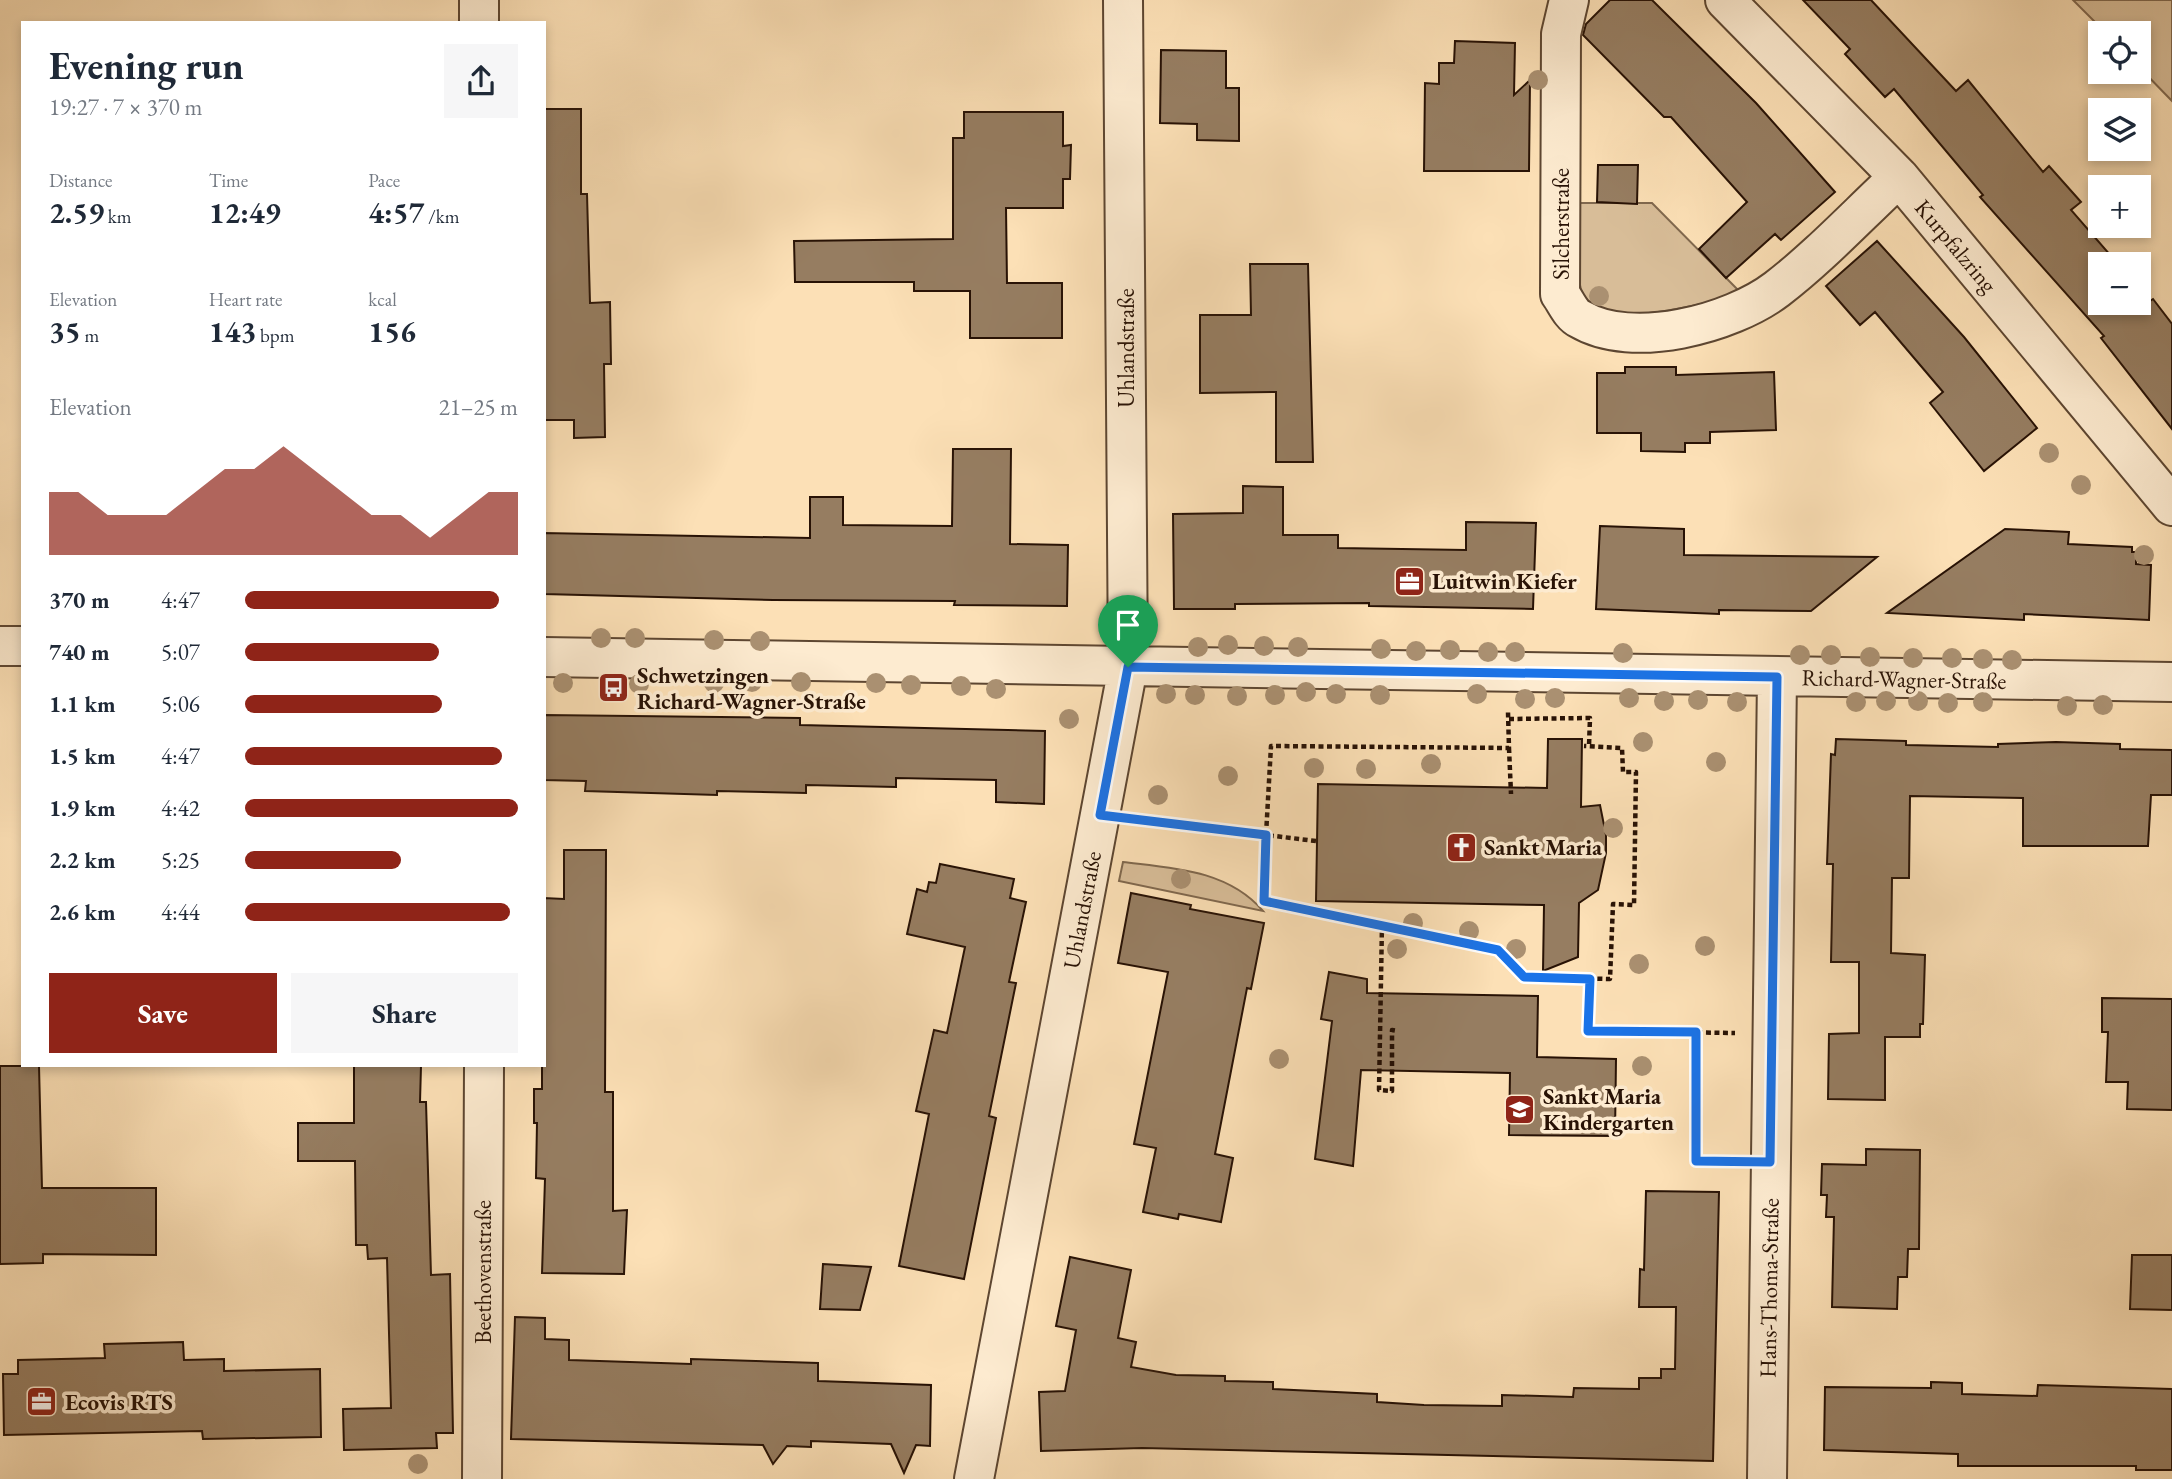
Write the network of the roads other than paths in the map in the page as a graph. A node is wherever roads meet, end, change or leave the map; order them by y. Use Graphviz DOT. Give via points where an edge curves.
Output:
graph roads {
  1 [pos="479,0"];
  2 [pos="1123,0"];
  3 [pos="1569,0"];
  4 [pos="1725,0"];
  5 [pos="479,21"];
  6 [pos="1899,177"];
  7 [pos="2172,506"];
  8 [pos="0,646"];
  9 [pos="21,646"];
  10 [pos="546,657"];
  11 [pos="1128,667"];
  12 [pos="1777,677"];
  13 [pos="2172,682"];
  14 [pos="484,1067"];
  15 [pos="482,1479"];
  16 [pos="974,1479"];
  17 [pos="1768,1479"];
  1 -- 5 [label="street"];
  2 -- 11 [label="street, Uhlandstraße"];
  3 -- 6 [label="street, Silcherstraße" via="1561,34 1560,294 1577,318 1608,332 1663,332 1727,316 1776,290"];
  4 -- 6 [label="street, Kurpfalzring"];
  6 -- 7 [label="street, Kurpfalzring"];
  8 -- 9 [label="street"];
  10 -- 11 [label="street, Richard-Wagner-Straße"];
  11 -- 12 [label="street, Richard-Wagner-Straße"];
  11 -- 16 [label="street, Uhlandstraße"];
  12 -- 13 [label="street, Richard-Wagner-Straße"];
  12 -- 17 [label="street, Hans-Thoma-Straße"];
  14 -- 15 [label="street, Beethovenstraße"];
}
